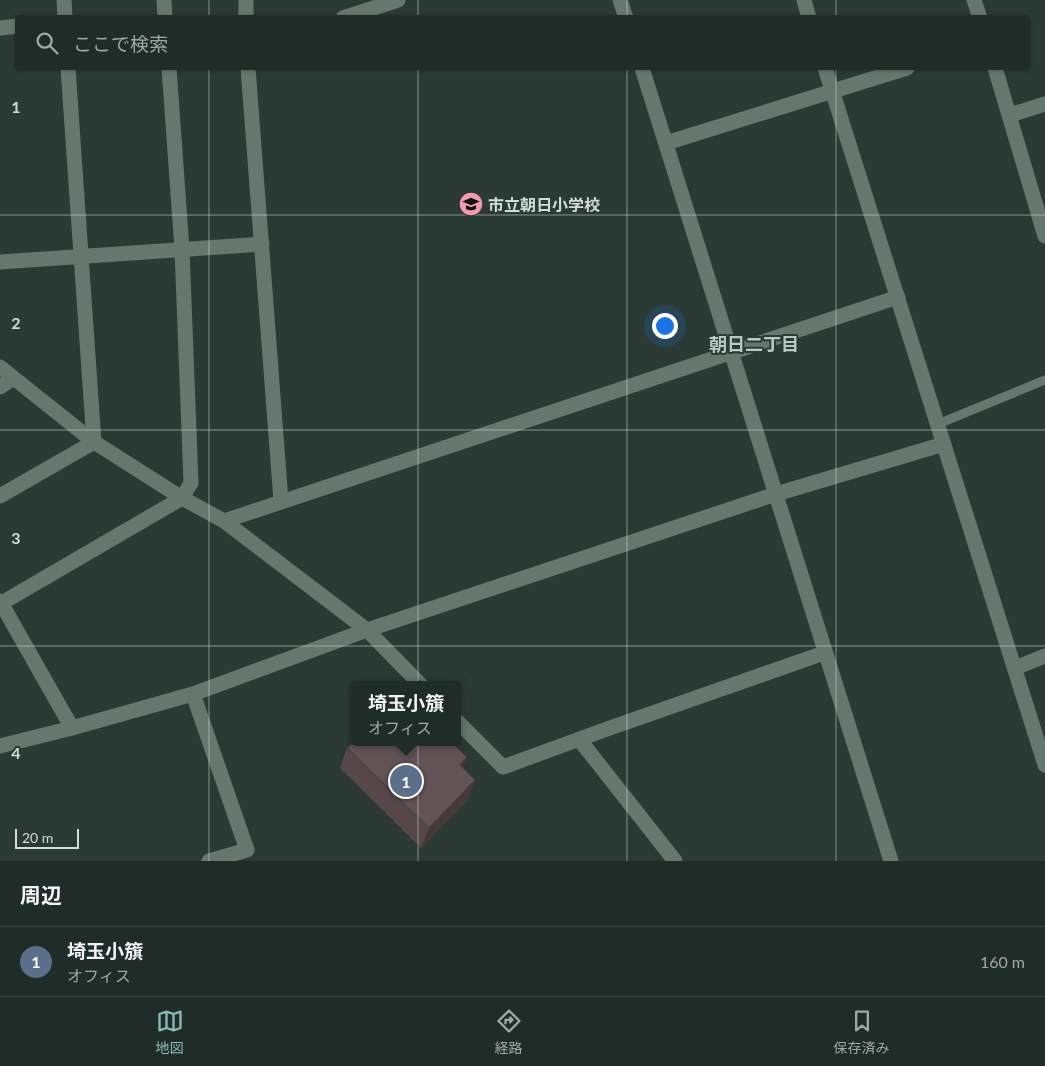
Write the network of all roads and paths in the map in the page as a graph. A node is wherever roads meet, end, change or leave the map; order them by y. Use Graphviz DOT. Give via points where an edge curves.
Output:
graph roads {
  1 [pos="64,0"];
  2 [pos="164,0"];
  3 [pos="246,0"];
  4 [pos="398,0"];
  5 [pos="620,0"];
  6 [pos="804,0"];
  7 [pos="974,0"];
  8 [pos="65,15"];
  9 [pos="165,15"];
  10 [pos="246,15"];
  11 [pos="352,15"];
  12 [pos="625,15"];
  13 [pos="808,15"];
  14 [pos="979,15"];
  15 [pos="15,26"];
  16 [pos="0,28"];
  17 [pos="68,70"];
  18 [pos="169,70"];
  19 [pos="248,70"];
  20 [pos="643,70"];
  21 [pos="826,70"];
  22 [pos="901,70"];
  23 [pos="996,70"];
  24 [pos="833,92"];
  25 [pos="1045,104"];
  26 [pos="1010,116"];
  27 [pos="666,143"];
  28 [pos="1045,236"];
  29 [pos="262,244"];
  30 [pos="182,249"];
  31 [pos="81,256"];
  32 [pos="0,262"];
  33 [pos="898,297"];
  34 [pos="732,352"];
  35 [pos="0,367"];
  36 [pos="14,378"];
  37 [pos="1045,380"];
  38 [pos="0,387"];
  39 [pos="938,424"];
  40 [pos="94,442"];
  41 [pos="944,444"];
  42 [pos="776,494"];
  43 [pos="0,496"];
  44 [pos="182,498"];
  45 [pos="281,501"];
  46 [pos="224,521"];
  47 [pos="0,602"];
  48 [pos="367,630"];
  49 [pos="824,653"];
  50 [pos="1045,656"];
  51 [pos="1015,668"];
  52 [pos="417,681"];
  53 [pos="193,694"];
  54 [pos="461,725"];
  55 [pos="72,728"];
  56 [pos="579,739"];
  57 [pos="0,746"];
  58 [pos="1045,765"];
  59 [pos="209,861"];
  60 [pos="675,861"];
  61 [pos="891,861"];
  1 -- 8 [label="street"];
  2 -- 9 [label="street"];
  3 -- 10 [label="street"];
  4 -- 11 [label="street"];
  5 -- 12 [label="street"];
  6 -- 13 [label="street"];
  7 -- 14 [label="street"];
  15 -- 16 [label="street"];
  17 -- 31 [label="street"];
  18 -- 30 [label="street"];
  19 -- 29 [label="street"];
  20 -- 27 [label="street"];
  21 -- 24 [label="street"];
  22 -- 24 [label="street"];
  23 -- 26 [label="street"];
  24 -- 27 [label="street"];
  24 -- 33 [label="street"];
  25 -- 26 [label="street"];
  26 -- 28 [label="street"];
  27 -- 34 [label="street"];
  29 -- 30 [label="street"];
  29 -- 45 [label="street"];
  30 -- 31 [label="street"];
  30 -- 44 [label="street" via="191,483"];
  31 -- 32 [label="street"];
  31 -- 40 [label="street"];
  33 -- 34 [label="street"];
  33 -- 39 [label="street"];
  34 -- 42 [label="street"];
  34 -- 45 [label="street"];
  35 -- 36 [label="street"];
  36 -- 38 [label="street"];
  36 -- 40 [label="street"];
  37 -- 39 [label="lane"];
  39 -- 41 [label="street"];
  40 -- 43 [label="street"];
  40 -- 44 [label="street"];
  41 -- 42 [label="street"];
  41 -- 51 [label="street"];
  42 -- 48 [label="street"];
  42 -- 49 [label="street"];
  44 -- 46 [label="street"];
  44 -- 47 [label="street"];
  45 -- 46 [label="street"];
  46 -- 48 [label="street"];
  47 -- 55 [label="street"];
  48 -- 52 [label="street"];
  48 -- 53 [label="street"];
  49 -- 56 [label="street"];
  49 -- 61 [label="street"];
  50 -- 51 [label="street"];
  51 -- 58 [label="street"];
  53 -- 55 [label="street"];
  53 -- 59 [label="street" via="247,850"];
  54 -- 56 [label="street" via="503,767"];
  55 -- 57 [label="street"];
  56 -- 60 [label="street"];
}
